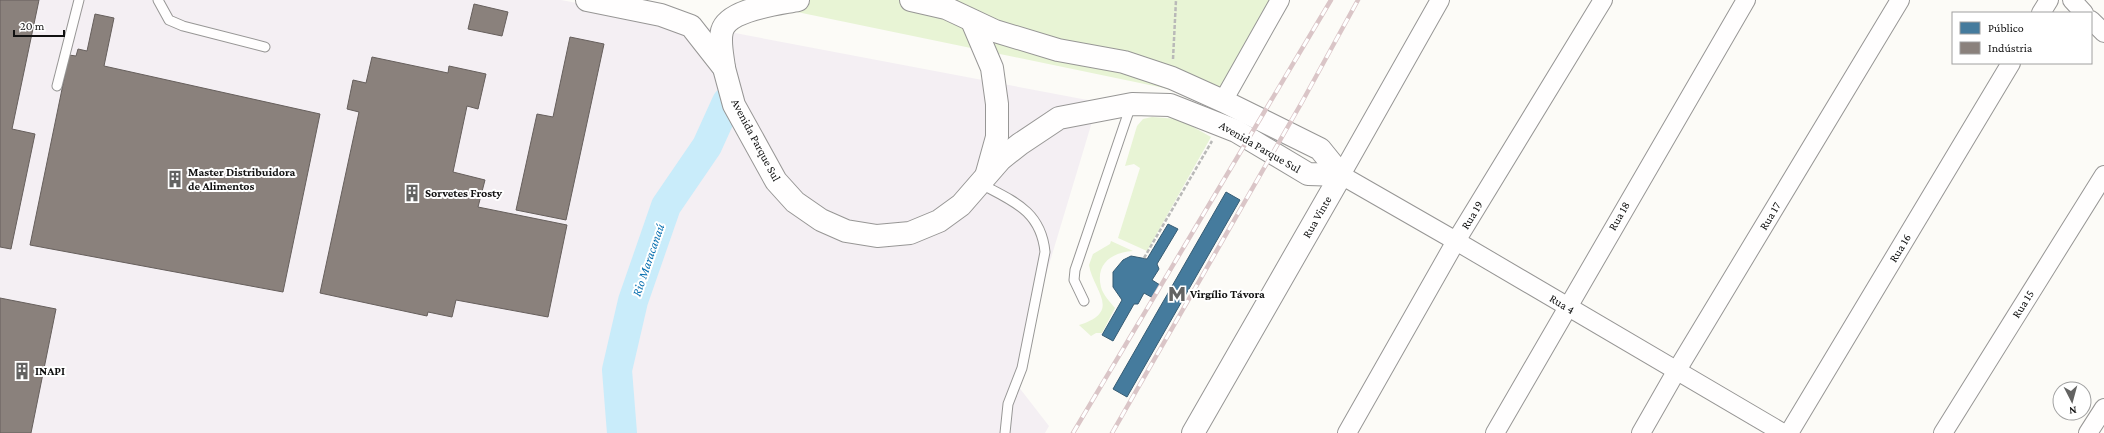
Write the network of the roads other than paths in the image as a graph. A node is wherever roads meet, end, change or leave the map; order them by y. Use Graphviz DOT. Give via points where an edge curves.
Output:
graph roads {
  1 [pos="79,0"];
  2 [pos="158,0"];
  3 [pos="587,0"];
  4 [pos="797,0"];
  5 [pos="911,0"];
  6 [pos="1280,0"];
  7 [pos="1440,0"];
  8 [pos="1603,0"];
  9 [pos="1746,0"];
  10 [pos="1900,0"];
  11 [pos="2049,0"];
  12 [pos="2072,0"];
  13 [pos="2042,12"];
  14 [pos="2083,12"];
  15 [pos="972,20"];
  16 [pos="2092,21"];
  17 [pos="2104,33"];
  18 [pos="265,47"];
  19 [pos="2010,64"];
  20 [pos="724,68"];
  21 [pos="57,86"];
  22 [pos="1223,101"];
  23 [pos="1132,104"];
  24 [pos="1341,175"];
  25 [pos="2104,175"];
  26 [pos="983,182"];
  27 [pos="1456,240"];
  28 [pos="1084,301"];
  29 [pos="1567,306"];
  30 [pos="1677,370"];
  31 [pos="2104,408"];
  32 [pos="1004,433"];
  33 [pos="1193,433"];
  34 [pos="1347,433"];
  35 [pos="1495,433"];
  36 [pos="1641,433"];
  37 [pos="1783,433"];
  38 [pos="1789,433"];
  39 [pos="1943,433"];
  40 [pos="2088,433"];
  1 -- 21 [label="lane"];
  2 -- 18 [label="lane" via="169,20"];
  3 -- 20 [label="street, Avenida Parque Sul" via="661,15 691,26"];
  4 -- 20 [label="street, Avenida Parque Sul" via="750,10 729,19 722,31"];
  5 -- 15 [label="street, Avenida Parque Sul" via="946,8"];
  6 -- 22 [label="street"];
  7 -- 24 [label="street, Rua Vinte"];
  8 -- 27 [label="street, Rua 19"];
  9 -- 29 [label="street, Rua 18"];
  10 -- 30 [label="street, Rua 17"];
  11 -- 13 [label="street"];
  12 -- 14 [label="street"];
  15 -- 22 [label="street, Avenida Parque Sul" via="995,31 1051,48 1124,62 1172,78"];
  15 -- 26 [label="street" via="992,68 997,104 997,137"];
  16 -- 17 [label="street"];
  19 -- 38 [label="street, Rua 16"];
  20 -- 26 [label="street, Avenida Parque Sul" via="734,105 776,181 795,202 821,220 846,231 877,236 910,233 939,221 961,205"];
  22 -- 24 [label="street, Avenida Parque Sul" via="1320,149"];
  23 -- 24 [label="street, Avenida Parque Sul" via="1170,105 1236,131 1308,174"];
  23 -- 26 [label="street, Avenida Parque Sul" via="1059,118 1001,159"];
  23 -- 28 [label="lane" via="1075,270 1074,280"];
  24 -- 27 [label="street, Rua 4"];
  24 -- 33 [label="street, Rua Vinte"];
  25 -- 39 [label="street, Rua 15"];
  26 -- 32 [label="lane" via="1022,206 1035,220 1044,238 1045,252 1022,368 1008,404"];
  27 -- 29 [label="street, Rua 4"];
  27 -- 34 [label="street, Rua 19"];
  29 -- 30 [label="street, Rua 4"];
  29 -- 35 [label="street, Rua 18"];
  30 -- 36 [label="street, Rua 17"];
  30 -- 37 [label="street, Rua 4"];
  31 -- 40 [label="street"];
}
